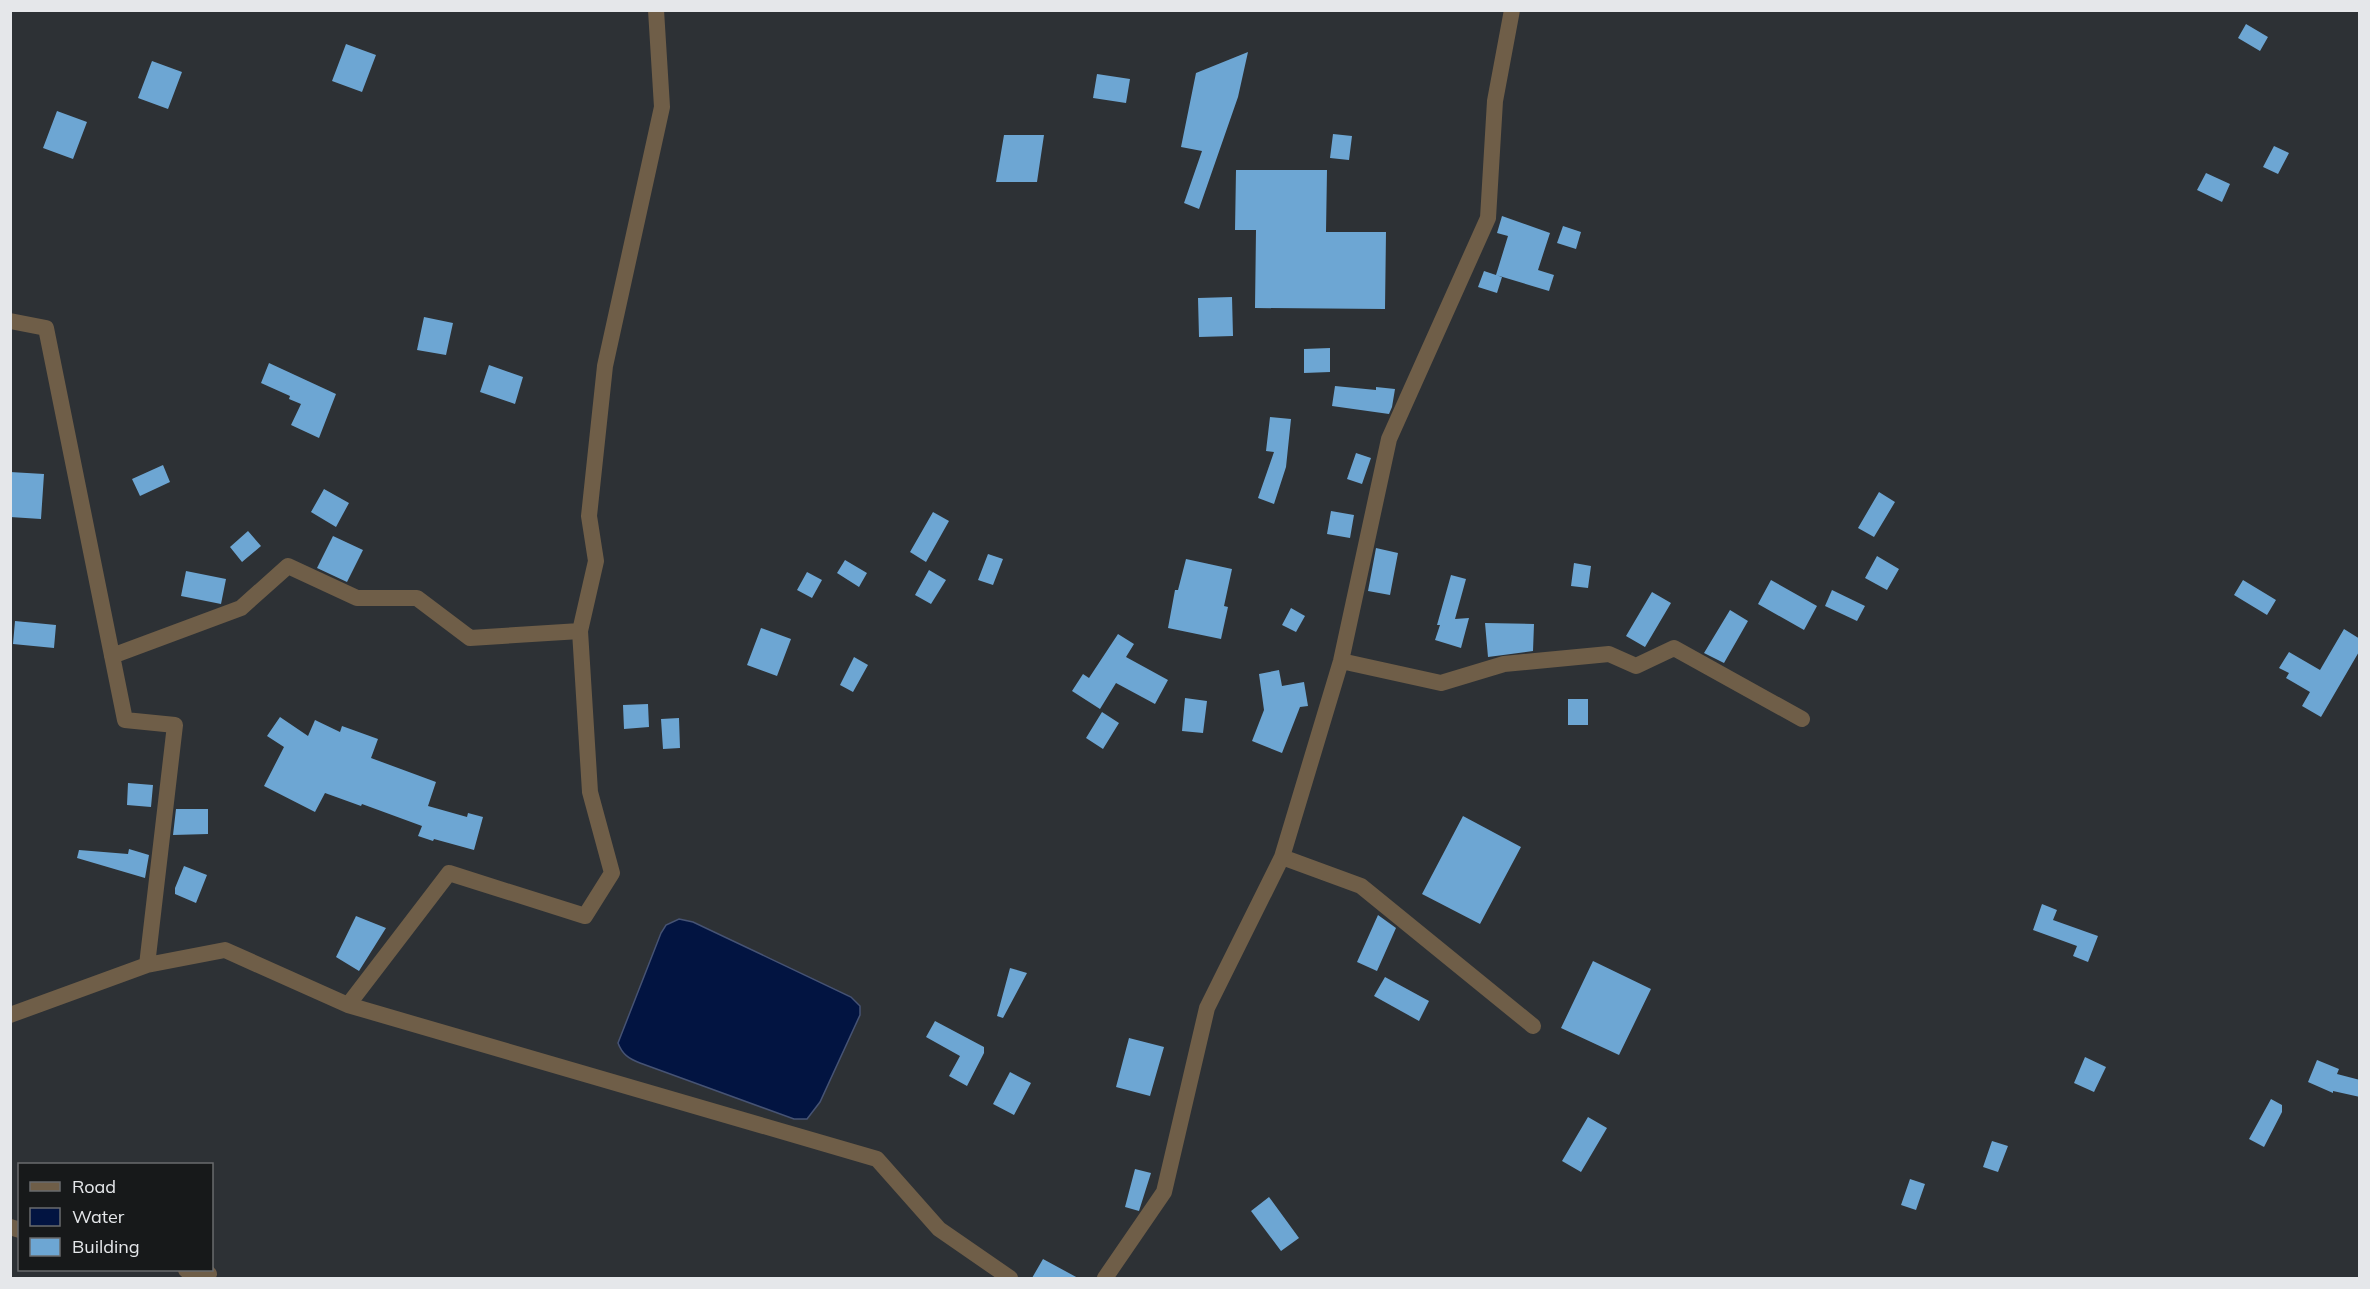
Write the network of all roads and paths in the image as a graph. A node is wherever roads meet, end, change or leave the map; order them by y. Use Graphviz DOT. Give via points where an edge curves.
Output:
graph roads {
  1 [pos="656,10"];
  2 [pos="1512,10"];
  3 [pos="10,321"];
  4 [pos="580,631"];
  5 [pos="112,656"];
  6 [pos="1341,661"];
  7 [pos="1802,719"];
  8 [pos="1282,857"];
  9 [pos="147,966"];
  10 [pos="348,1005"];
  11 [pos="10,1015"];
  12 [pos="1533,1026"];
  13 [pos="195,1271"];
  14 [pos="209,1274"];
  15 [pos="1010,1278"];
  16 [pos="1105,1278"];
  1 -- 4 [label="street" via="662,107 605,366 589,516 596,561"];
  2 -- 6 [label="street" via="1495,101 1488,218 1389,440"];
  3 -- 5 [label="street" via="46,328"];
  4 -- 5 [label="street" via="470,638 417,598 357,598 288,566 241,608"];
  4 -- 10 [label="street" via="590,792 612,873 585,916 449,873"];
  5 -- 9 [label="street" via="125,720 176,725"];
  6 -- 7 [label="street" via="1441,683 1504,664 1586,656 1609,654 1636,666 1674,648"];
  6 -- 8 [label="street"];
  8 -- 12 [label="street" via="1361,886"];
  8 -- 16 [label="street" via="1207,1008 1164,1192"];
  9 -- 10 [label="street" via="225,950"];
  9 -- 11 [label="street"];
  10 -- 15 [label="street" via="877,1159 939,1228"];
  13 -- 14 [label="street"];
}
